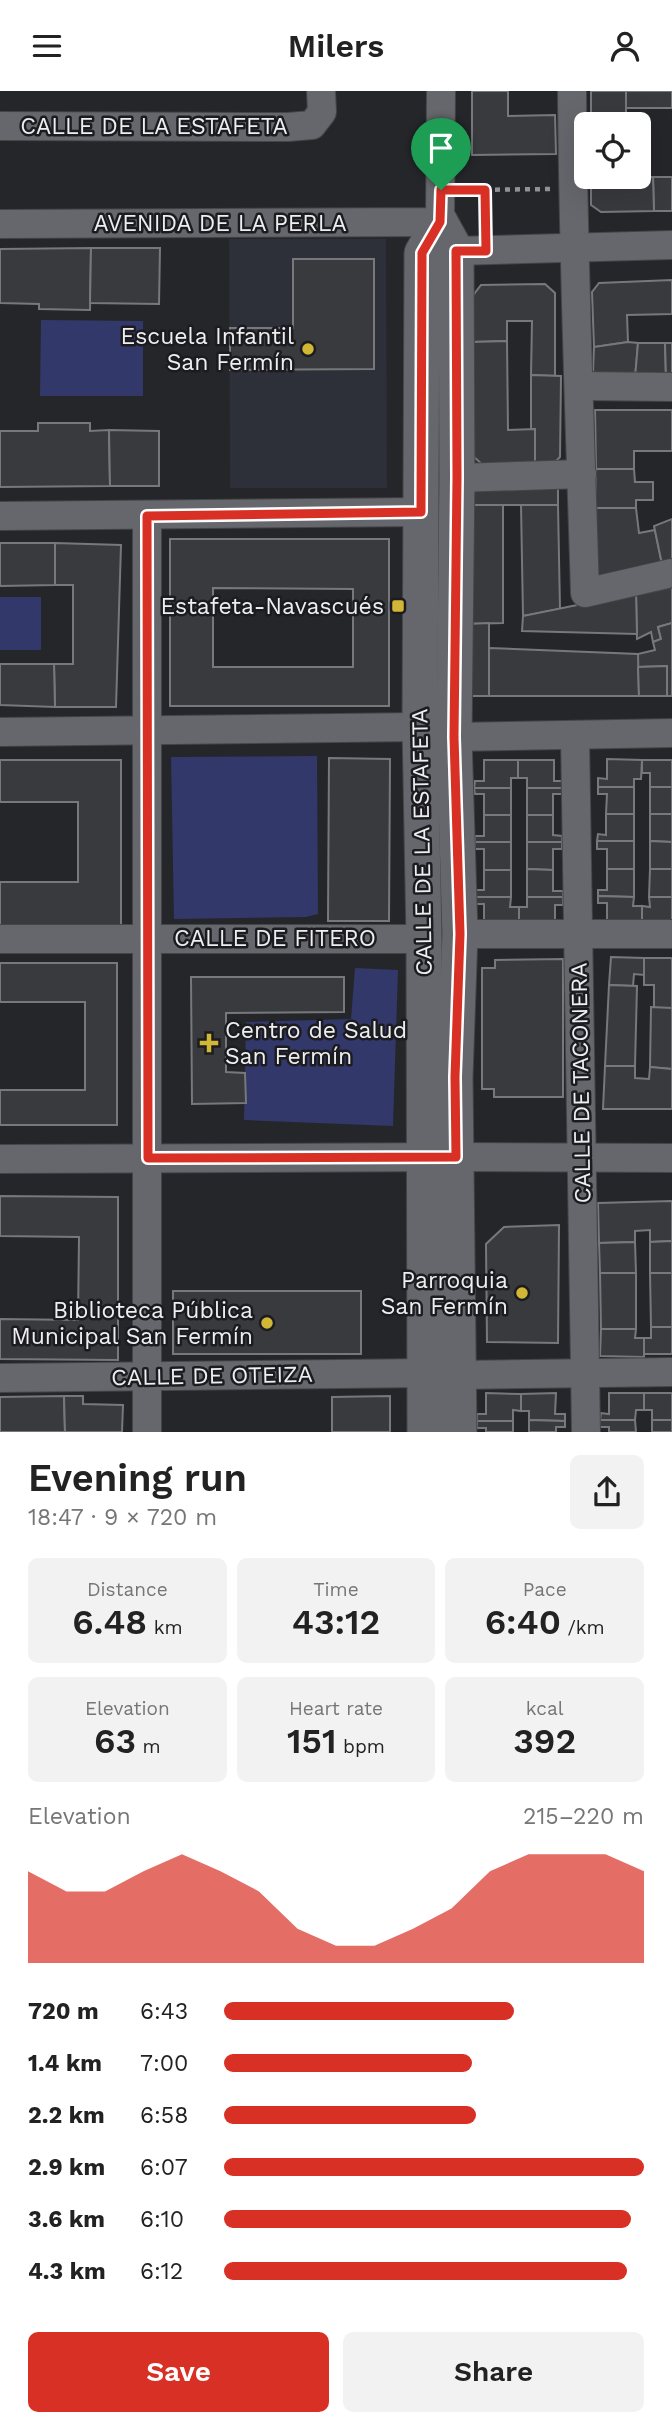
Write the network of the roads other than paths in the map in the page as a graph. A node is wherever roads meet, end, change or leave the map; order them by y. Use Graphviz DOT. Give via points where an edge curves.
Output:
graph roads {
  1 [pos="321,91"];
  2 [pos="441,91"];
  3 [pos="572,91"];
  4 [pos="0,126"];
  5 [pos="0,224"];
  6 [pos="456,229"];
  7 [pos="672,245"];
  8 [pos="573,247"];
  9 [pos="580,386"];
  10 [pos="672,387"];
  11 [pos="582,474"];
  12 [pos="457,478"];
  13 [pos="421,512"];
  14 [pos="0,516"];
  15 [pos="147,516"];
  16 [pos="672,573"];
  17 [pos="420,727"];
  18 [pos="147,731"];
  19 [pos="0,732"];
  20 [pos="672,733"];
  21 [pos="575,735"];
  22 [pos="454,737"];
  23 [pos="460,934"];
  24 [pos="579,934"];
  25 [pos="672,935"];
  26 [pos="146,937"];
  27 [pos="0,939"];
  28 [pos="424,939"];
  29 [pos="440,1157"];
  30 [pos="148,1158"];
  31 [pos="672,1158"];
  32 [pos="0,1159"];
  33 [pos="582,1159"];
  34 [pos="672,1371"];
  35 [pos="586,1373"];
  36 [pos="441,1374"];
  37 [pos="0,1378"];
  38 [pos="146,1378"];
  39 [pos="147,1432"];
  40 [pos="425,1432"];
  41 [pos="459,1432"];
  42 [pos="586,1432"];
  1 -- 4 [label="street, CALLE DE LA ESTAFETA" via="322,112 312,125"];
  2 -- 6 [label="street, CALLE DE LA ESTAFETA"];
  3 -- 8 [label="street"];
  5 -- 6 [label="street, AVENIDA DE LA PERLA"];
  6 -- 8 [label="street, AVENIDA DE LA PERLA"];
  6 -- 12 [label="street, CALLE DE LA ESTAFETA"];
  6 -- 13 [label="street, CALLE DE LA ESTAFETA" via="422,253"];
  7 -- 8 [label="street, AVENIDA DE LA PERLA"];
  8 -- 9 [label="street"];
  9 -- 10 [label="street"];
  9 -- 11 [label="street"];
  11 -- 12 [label="street"];
  11 -- 16 [label="street" via="585,593"];
  12 -- 22 [label="street, CALLE DE LA ESTAFETA"];
  13 -- 15 [label="street"];
  13 -- 17 [label="street, CALLE DE LA ESTAFETA"];
  14 -- 15 [label="street"];
  15 -- 18 [label="street"];
  17 -- 18 [label="street"];
  17 -- 28 [label="street, CALLE DE LA ESTAFETA"];
  18 -- 19 [label="street"];
  18 -- 26 [label="street"];
  20 -- 21 [label="street"];
  21 -- 22 [label="street"];
  21 -- 24 [label="street, CALLE DE TACONERA"];
  22 -- 23 [label="street, CALLE DE LA ESTAFETA"];
  23 -- 24 [label="street"];
  23 -- 29 [label="street, CALLE DE LA ESTAFETA" via="455,1077"];
  24 -- 25 [label="street"];
  24 -- 33 [label="street, CALLE DE TACONERA"];
  26 -- 27 [label="street, CALLE DE FITERO"];
  26 -- 28 [label="street, CALLE DE FITERO"];
  26 -- 30 [label="street"];
  28 -- 29 [label="street, CALLE DE LA ESTAFETA"];
  29 -- 30 [label="street"];
  29 -- 33 [label="street"];
  29 -- 36 [label="street, CALLE DE LA ESTAFETA"];
  30 -- 32 [label="street"];
  30 -- 38 [label="street"];
  31 -- 33 [label="street"];
  33 -- 35 [label="street, CALLE DE TACONERA"];
  34 -- 35 [label="street, CALLE DE OTEIZA"];
  35 -- 36 [label="street, CALLE DE OTEIZA"];
  35 -- 42 [label="street, CALLE DE TACONERA"];
  36 -- 38 [label="street, CALLE DE OTEIZA"];
  36 -- 40 [label="street, CALLE DE LA ESTAFETA"];
  36 -- 41 [label="street, CALLE DE LA ESTAFETA"];
  37 -- 38 [label="street, CALLE DE OTEIZA"];
  38 -- 39 [label="street"];
}
